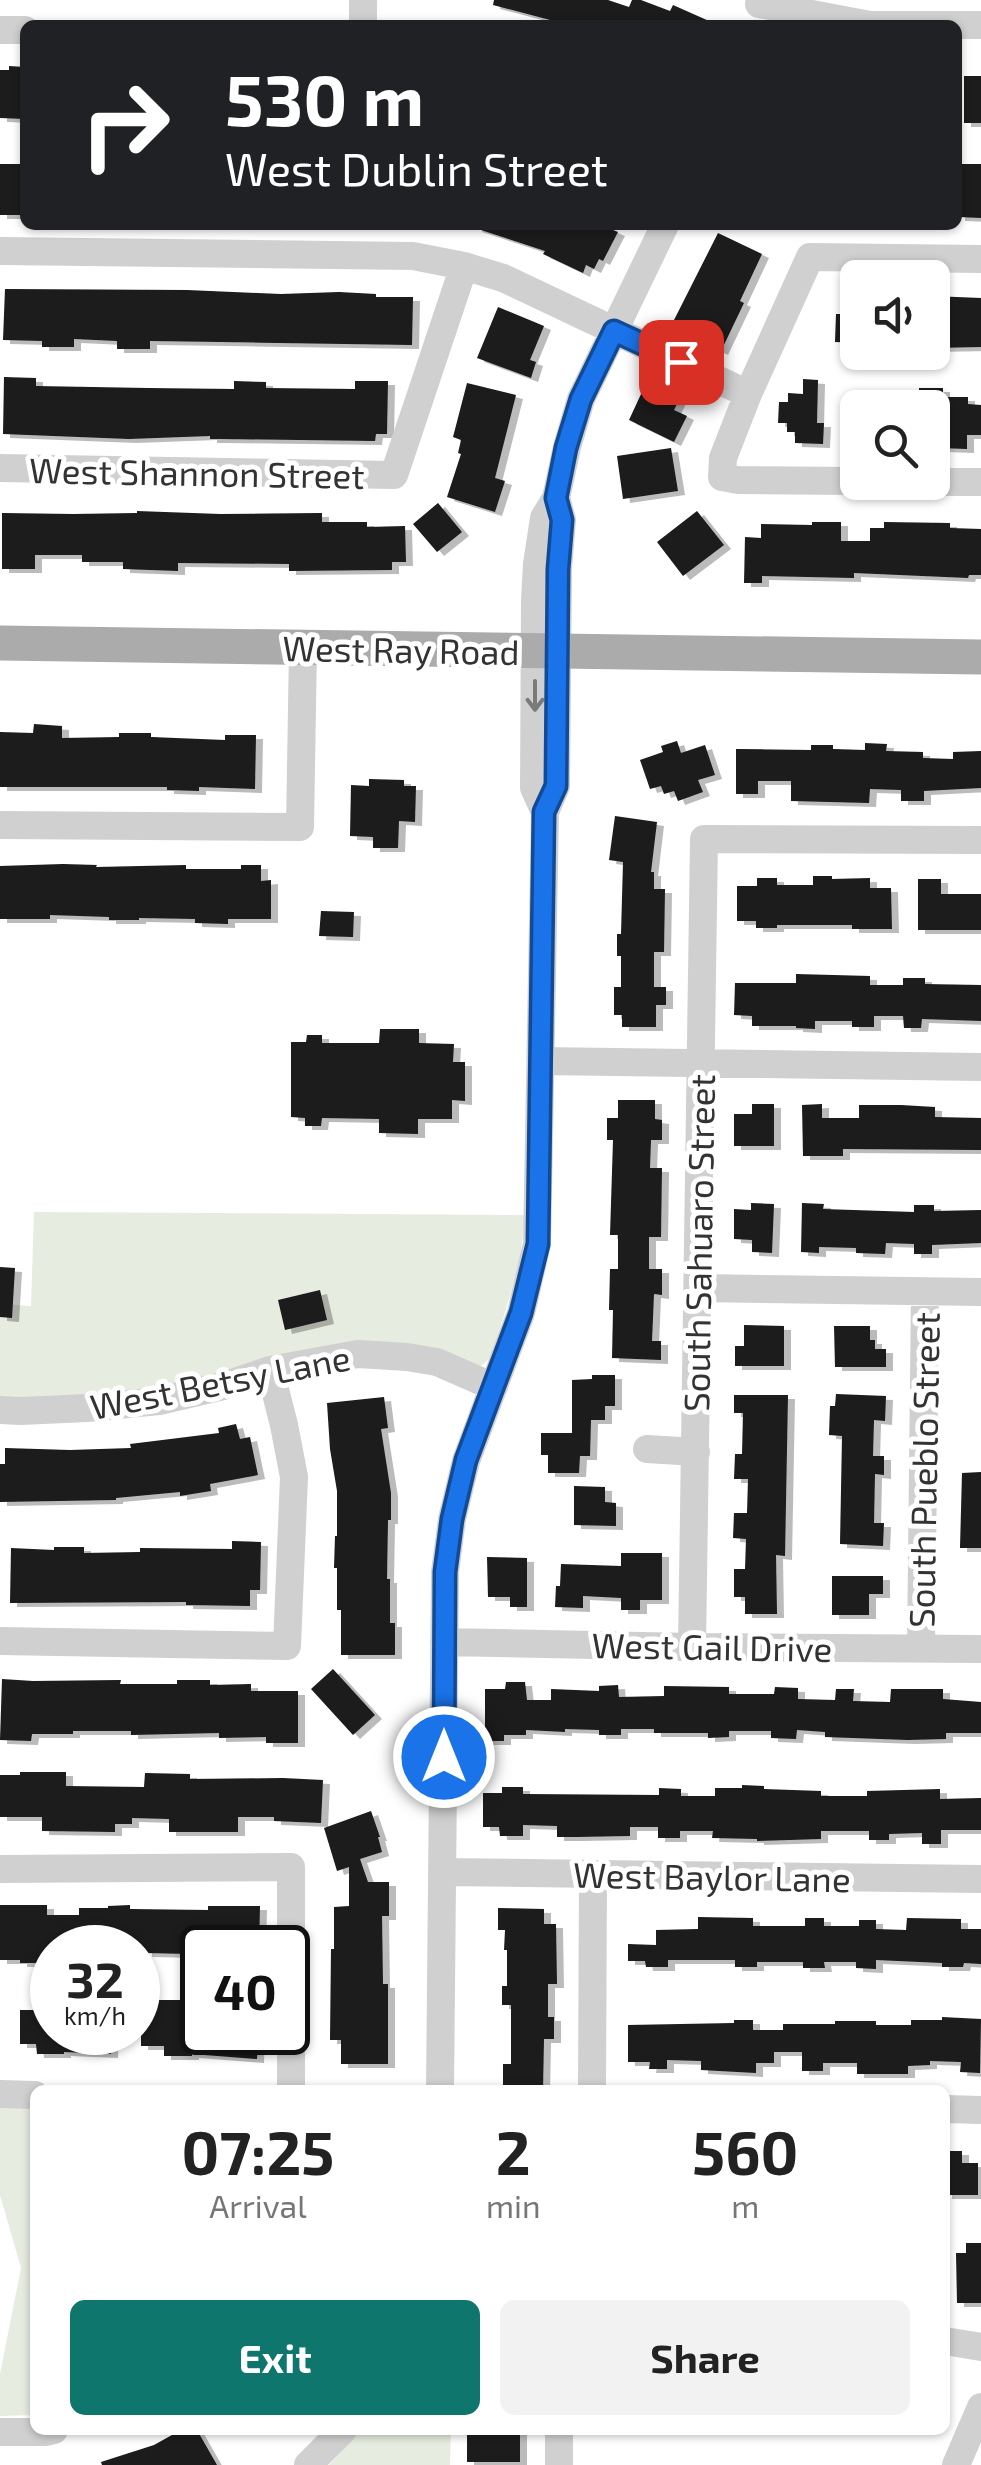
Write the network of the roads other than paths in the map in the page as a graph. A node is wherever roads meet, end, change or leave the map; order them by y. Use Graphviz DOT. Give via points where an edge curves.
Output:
graph roads {
  1 [pos="758,10"];
  2 [pos="838,20"];
  3 [pos="664,230"];
  4 [pos="0,251"];
  5 [pos="981,259"];
  6 [pos="464,266"];
  7 [pos="614,331"];
  8 [pos="748,394"];
  9 [pos="0,468"];
  10 [pos="840,481"];
  11 [pos="950,482"];
  12 [pos="981,482"];
  13 [pos="0,644"];
  14 [pos="303,647"];
  15 [pos="547,651"];
  16 [pos="981,657"];
  17 [pos="0,824"];
  18 [pos="981,840"];
  19 [pos="542,1061"];
  20 [pos="700,1063"];
  21 [pos="981,1067"];
  22 [pos="698,1288"];
  23 [pos="925,1292"];
  24 [pos="981,1292"];
  25 [pos="270,1370"];
  26 [pos="494,1387"];
  27 [pos="0,1410"];
  28 [pos="647,1449"];
  29 [pos="696,1452"];
  30 [pos="0,1641"];
  31 [pos="444,1642"];
  32 [pos="692,1648"];
  33 [pos="920,1648"];
  34 [pos="981,1649"];
  35 [pos="0,1869"];
  36 [pos="443,1872"];
  37 [pos="594,1875"];
  38 [pos="981,1879"];
  39 [pos="291,2085"];
  40 [pos="440,2085"];
  41 [pos="592,2085"];
  42 [pos="0,2094"];
  43 [pos="30,2094"];
  44 [pos="950,2110"];
  45 [pos="981,2110"];
  46 [pos="950,2342"];
  47 [pos="981,2347"];
  48 [pos="981,2407"];
  49 [pos="0,2432"];
  50 [pos="30,2432"];
  51 [pos="338,2435"];
  52 [pos="559,2435"];
  53 [pos="308,2465"];
  54 [pos="558,2465"];
  55 [pos="956,2465"];
  1 -- 2 [label="street"];
  3 -- 7 [label="street"];
  4 -- 6 [label="street" via="414,256"];
  5 -- 8 [label="street" via="810,257"];
  6 -- 7 [label="street"];
  6 -- 9 [label="street, West Shannon Street" via="394,475"];
  7 -- 8 [label="street"];
  7 -- 15 [label="street" via="566,448 556,498 562,520"];
  8 -- 10 [label="street" via="722,477"];
  11 -- 12 [label="street"];
  13 -- 14 [label="main road, West Ray Road"];
  14 -- 15 [label="main road, West Ray Road"];
  14 -- 17 [label="street" via="300,827"];
  15 -- 16 [label="main road, West Ray Road"];
  15 -- 19 [label="street" via="556,786 544,812"];
  18 -- 20 [label="street, South Sahuaro Street" via="704,839"];
  19 -- 20 [label="street"];
  19 -- 26 [label="street" via="538,1244"];
  20 -- 21 [label="street"];
  20 -- 22 [label="street, South Sahuaro Street"];
  22 -- 23 [label="street"];
  22 -- 29 [label="street, South Sahuaro Street"];
  23 -- 24 [label="street"];
  23 -- 33 [label="street, South Pueblo Street"];
  25 -- 26 [label="street, West Betsy Lane" via="358,1354 406,1357 437,1362"];
  25 -- 27 [label="street, West Betsy Lane" via="159,1400"];
  25 -- 30 [label="street" via="294,1478 287,1646"];
  26 -- 31 [label="street" via="452,1519"];
  28 -- 29 [label="street"];
  29 -- 32 [label="street, South Sahuaro Street"];
  31 -- 32 [label="street, West Gail Drive"];
  31 -- 36 [label="street"];
  32 -- 33 [label="street, West Gail Drive"];
  33 -- 34 [label="street, West Gail Drive"];
  35 -- 39 [label="street" via="291,1867"];
  36 -- 37 [label="street, West Baylor Lane"];
  36 -- 40 [label="street"];
  37 -- 38 [label="street, West Baylor Lane"];
  37 -- 41 [label="street"];
  42 -- 43 [label="street"];
  44 -- 45 [label="street"];
  46 -- 47 [label="street"];
  48 -- 55 [label="street"];
  49 -- 50 [label="street"];
  51 -- 53 [label="street"];
  52 -- 54 [label="street"];
}
